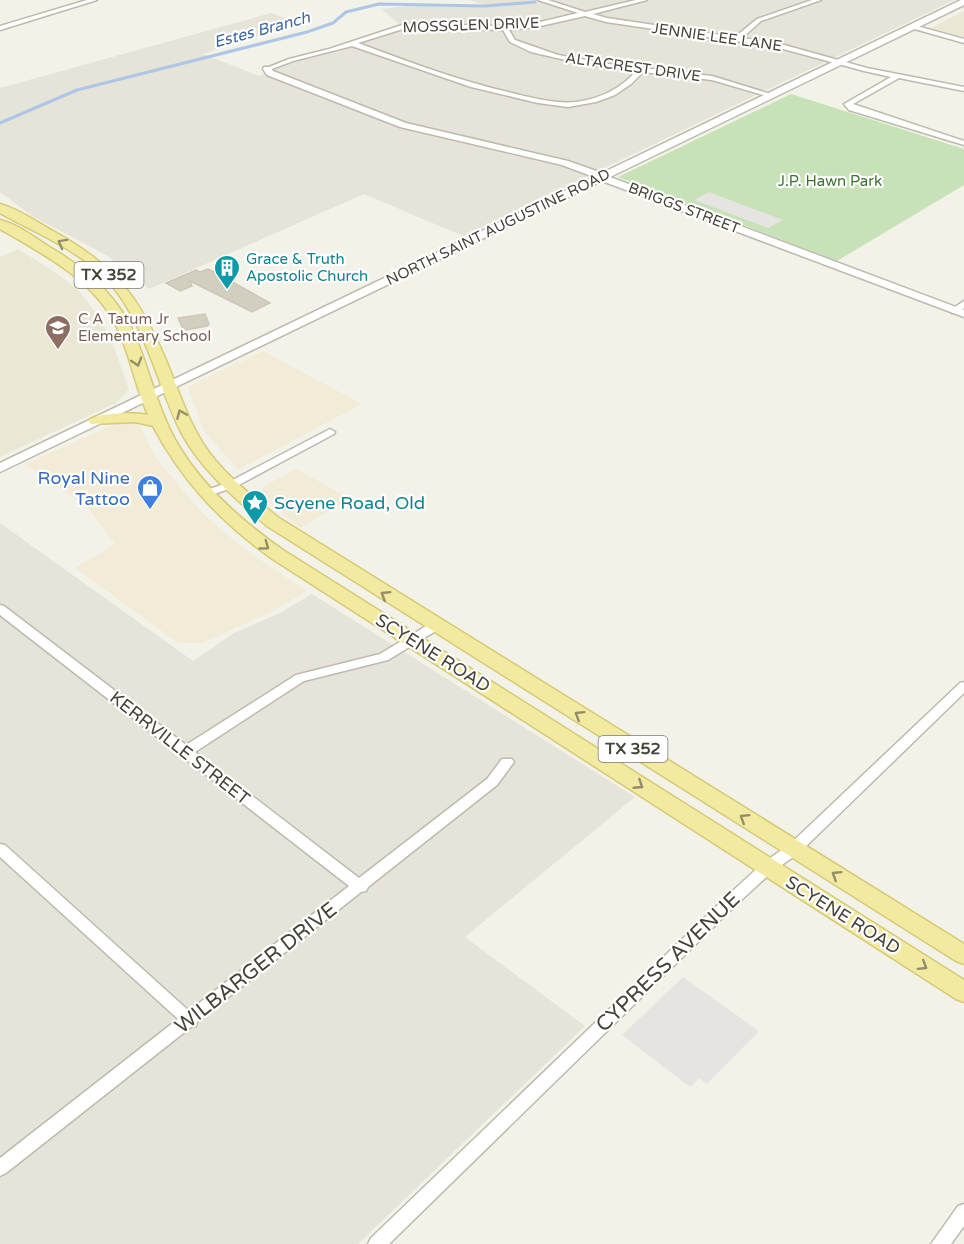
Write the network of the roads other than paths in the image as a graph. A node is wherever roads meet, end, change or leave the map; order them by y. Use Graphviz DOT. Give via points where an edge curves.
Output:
graph roads {
  1 [pos="94,0"];
  2 [pos="541,0"];
  3 [pos="644,0"];
  4 [pos="818,0"];
  5 [pos="964,2"];
  6 [pos="586,14"];
  7 [pos="913,27"];
  8 [pos="0,28"];
  9 [pos="505,28"];
  10 [pos="738,38"];
  11 [pos="964,41"];
  12 [pos="351,43"];
  13 [pos="839,63"];
  14 [pos="267,69"];
  15 [pos="642,69"];
  16 [pos="896,77"];
  17 [pos="964,89"];
  18 [pos="770,95"];
  19 [pos="964,143"];
  20 [pos="603,177"];
  21 [pos="0,208"];
  22 [pos="0,224"];
  23 [pos="961,310"];
  24 [pos="169,386"];
  25 [pos="148,396"];
  26 [pos="96,422"];
  27 [pos="158,423"];
  28 [pos="330,432"];
  29 [pos="0,468"];
  30 [pos="231,485"];
  31 [pos="205,494"];
  32 [pos="0,609"];
  33 [pos="435,626"];
  34 [pos="412,640"];
  35 [pos="964,686"];
  36 [pos="185,752"];
  37 [pos="507,762"];
  38 [pos="0,849"];
  39 [pos="794,849"];
  40 [pos="768,867"];
  41 [pos="361,887"];
  42 [pos="964,955"];
  43 [pos="964,992"];
  44 [pos="190,1020"];
  45 [pos="0,1168"];
  46 [pos="964,1212"];
  47 [pos="377,1244"];
  48 [pos="940,1244"];
  1 -- 8 [label="street"];
  2 -- 6 [label="street, JENNIE LEE LANE"];
  3 -- 6 [label="street, MOSSGLEN DRIVE"];
  4 -- 10 [label="street" via="759,20"];
  5 -- 7 [label="street, NORTH SAINT AUGUSTINE ROAD"];
  6 -- 9 [label="street, MOSSGLEN DRIVE"];
  6 -- 10 [label="street, JENNIE LEE LANE" via="620,23"];
  7 -- 11 [label="street"];
  7 -- 13 [label="street, NORTH SAINT AUGUSTINE ROAD"];
  9 -- 12 [label="street, MOSSGLEN DRIVE" via="412,25"];
  9 -- 15 [label="street, ALTACREST DRIVE" via="512,41 527,47"];
  10 -- 13 [label="street, JENNIE LEE LANE"];
  12 -- 14 [label="street, MOSSGLEN DRIVE"];
  12 -- 15 [label="street" via="462,83 556,104 574,105 598,99 629,84"];
  13 -- 16 [label="street, JENNIE LEE LANE"];
  13 -- 18 [label="street, NORTH SAINT AUGUSTINE ROAD"];
  14 -- 20 [label="street, BRIGGS STREET" via="396,123 553,159"];
  15 -- 18 [label="street, ALTACREST DRIVE" via="712,78"];
  16 -- 17 [label="street, JENNIE LEE LANE"];
  16 -- 19 [label="street" via="848,104"];
  18 -- 20 [label="street, NORTH SAINT AUGUSTINE ROAD"];
  20 -- 23 [label="street, BRIGGS STREET"];
  20 -- 24 [label="street, NORTH SAINT AUGUSTINE ROAD"];
  24 -- 21 [label="main road, SCYENE ROAD / TX 352, one-way" via="152,337 113,279 78,252"];
  22 -- 25 [label="main road, SCYENE ROAD / TX 352, one-way" via="71,266 100,293 126,332"];
  24 -- 25 [label="street, NORTH SAINT AUGUSTINE ROAD"];
  30 -- 24 [label="main road, SCYENE ROAD / TX 352, one-way" via="193,439"];
  25 -- 26 [label="street, NORTH SAINT AUGUSTINE ROAD"];
  25 -- 27 [label="main road, SCYENE ROAD / TX 352"];
  26 -- 27 [label="main road" via="128,417"];
  26 -- 29 [label="street, NORTH SAINT AUGUSTINE ROAD"];
  27 -- 31 [label="main road, SCYENE ROAD / TX 352" via="174,454"];
  28 -- 30 [label="street"];
  30 -- 31 [label="street"];
  33 -- 30 [label="main road, SCYENE ROAD / TX 352, one-way" via="273,522"];
  31 -- 34 [label="main road, SCYENE ROAD / TX 352, one-way" via="264,545"];
  32 -- 36 [label="street, KERRVILLE STREET"];
  33 -- 34 [label="street"];
  39 -- 33 [label="main road, SCYENE ROAD / TX 352, one-way"];
  34 -- 36 [label="street" via="384,657 300,678"];
  34 -- 40 [label="main road, SCYENE ROAD / TX 352, one-way"];
  35 -- 39 [label="street, CYPRESS AVENUE"];
  36 -- 41 [label="street, KERRVILLE STREET"];
  37 -- 41 [label="street, WILBARGER DRIVE" via="492,782"];
  38 -- 44 [label="street"];
  39 -- 40 [label="street, CYPRESS AVENUE"];
  42 -- 39 [label="main road, SCYENE ROAD / TX 352, one-way"];
  40 -- 43 [label="main road, SCYENE ROAD / TX 352, one-way"];
  40 -- 47 [label="street, CYPRESS AVENUE"];
  41 -- 44 [label="street, WILBARGER DRIVE"];
  44 -- 45 [label="street, WILBARGER DRIVE"];
  46 -- 48 [label="street"];
}
